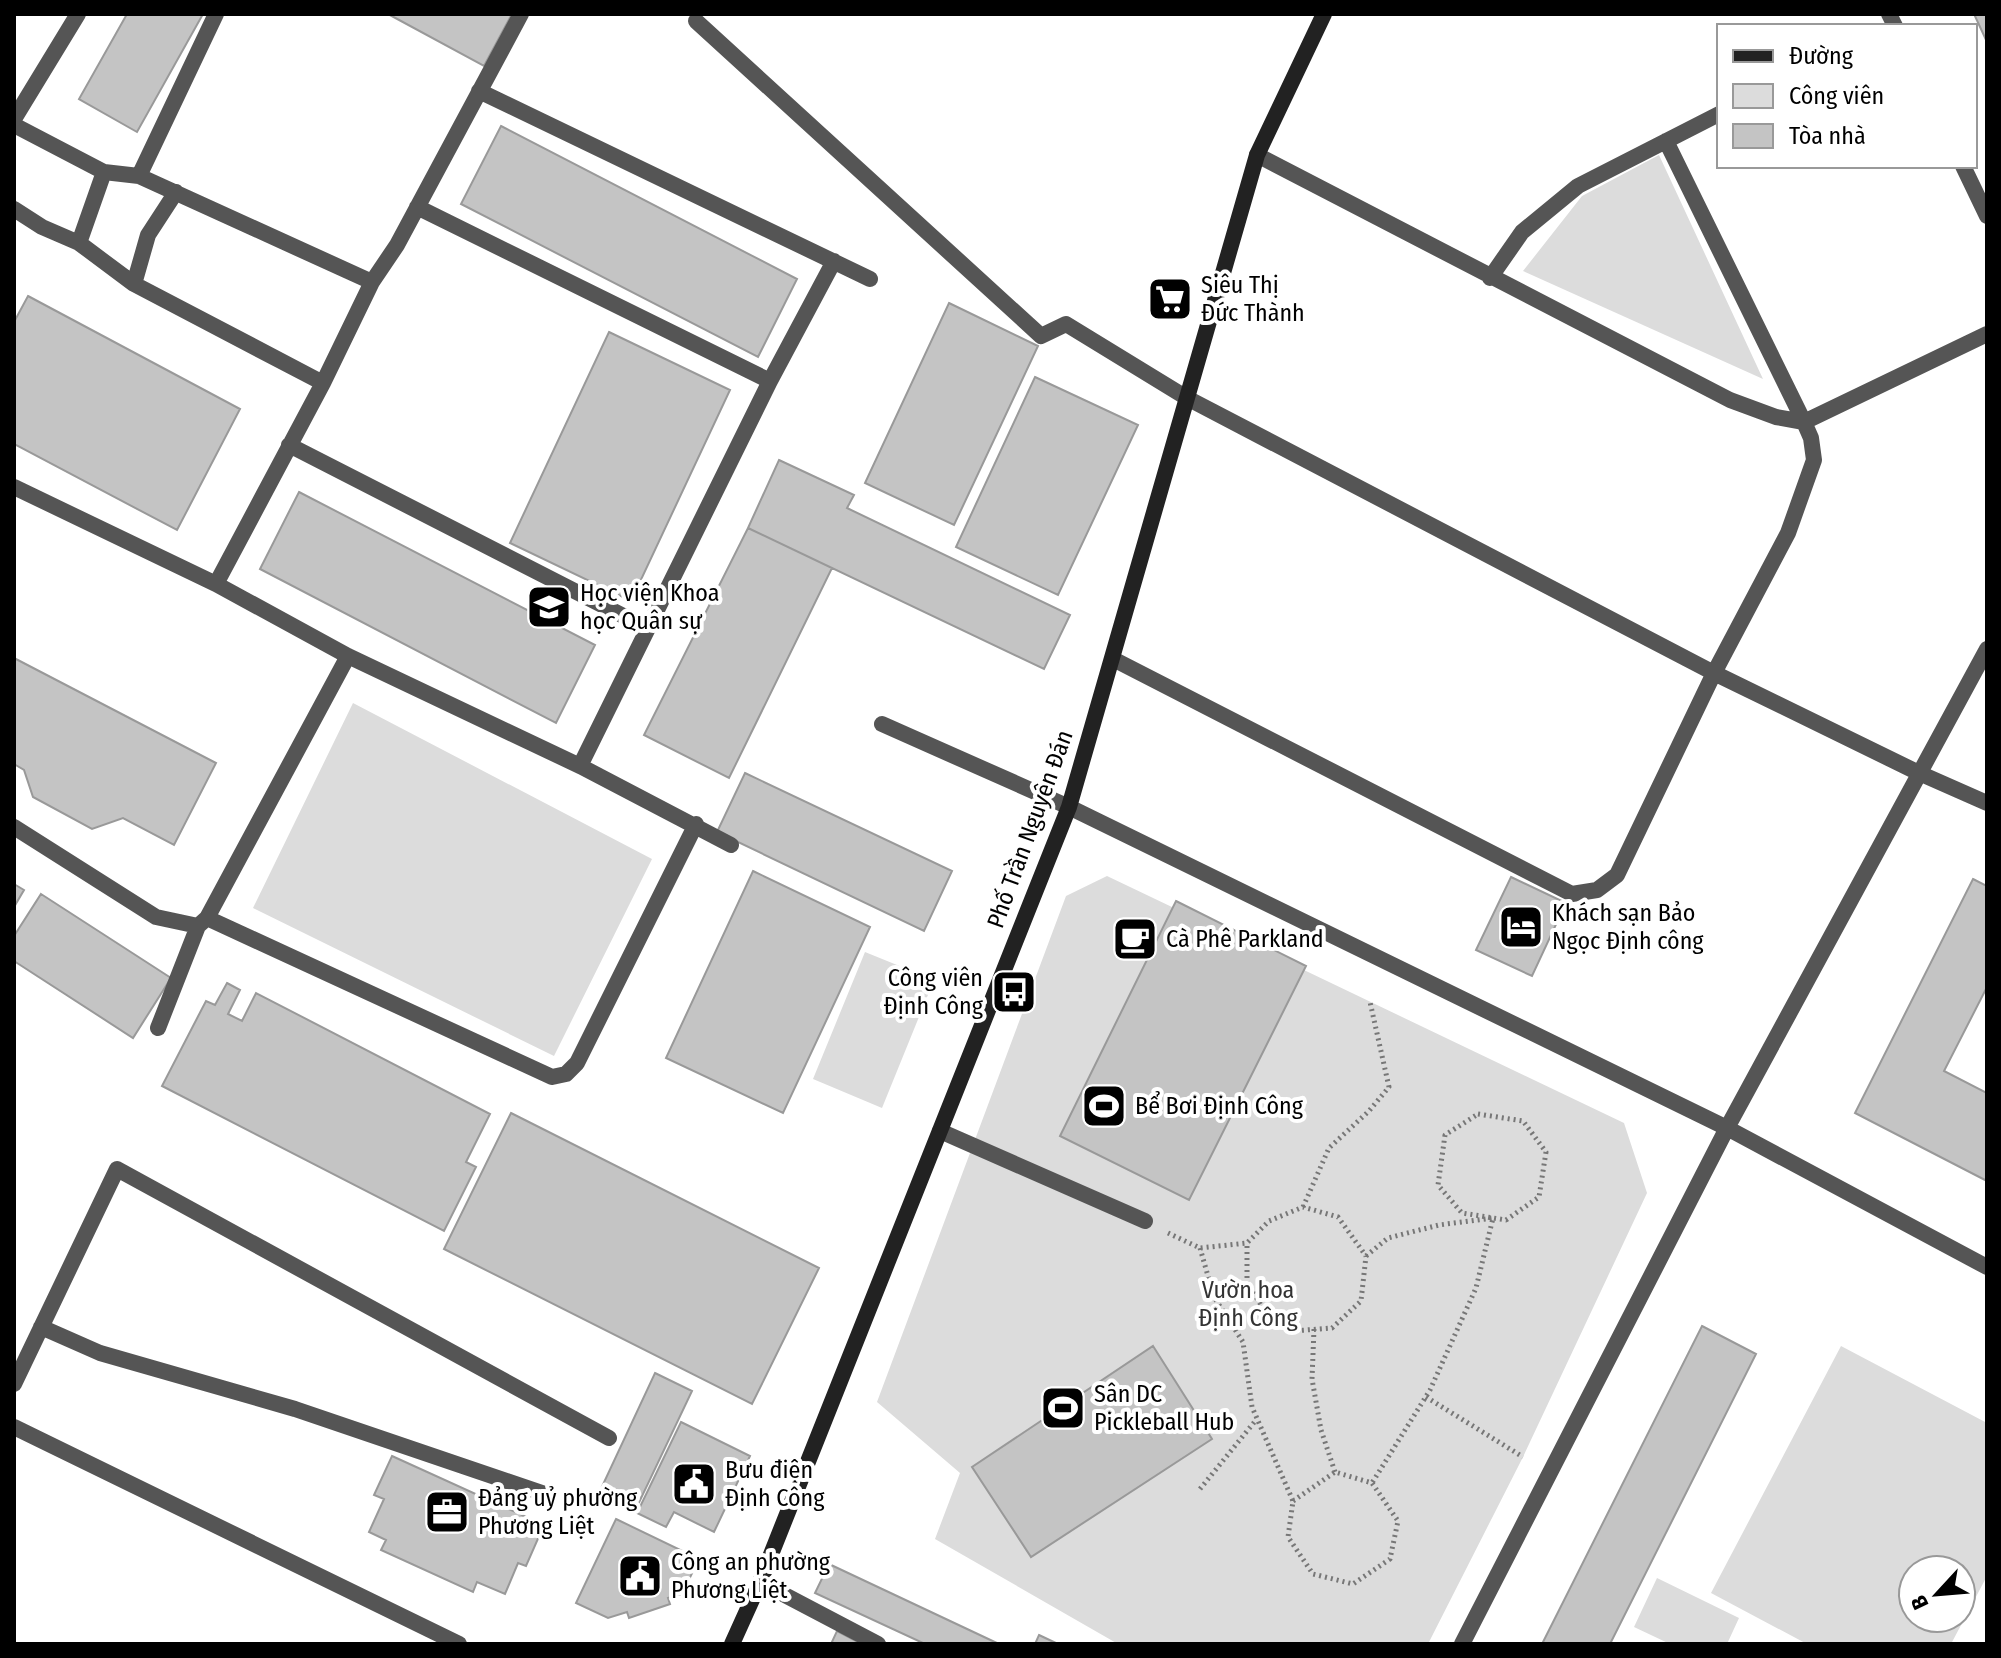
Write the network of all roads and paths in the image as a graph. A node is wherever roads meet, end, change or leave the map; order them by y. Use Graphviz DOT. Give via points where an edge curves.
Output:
graph roads {
  1 [pos="78,14"];
  2 [pos="216,14"];
  3 [pos="521,14"];
  4 [pos="1324,14"];
  5 [pos="696,21"];
  6 [pos="479,91"];
  7 [pos="1717,115"];
  8 [pos="14,119"];
  9 [pos="14,125"];
  10 [pos="1666,141"];
  11 [pos="1257,155"];
  12 [pos="1964,168"];
  13 [pos="104,172"];
  14 [pos="139,176"];
  15 [pos="176,192"];
  16 [pos="417,207"];
  17 [pos="14,209"];
  18 [pos="1987,216"];
  19 [pos="79,243"];
  20 [pos="834,261"];
  21 [pos="1490,278"];
  22 [pos="870,279"];
  23 [pos="372,282"];
  24 [pos="134,284"];
  25 [pos="1987,334"];
  26 [pos="770,381"];
  27 [pos="323,383"];
  28 [pos="1187,398"];
  29 [pos="1804,422"];
  30 [pos="289,445"];
  31 [pos="14,487"];
  32 [pos="216,584"];
  33 [pos="647,628"];
  34 [pos="1987,649"];
  35 [pos="348,656"];
  36 [pos="1113,659"];
  37 [pos="1714,673"];
  38 [pos="882,724"];
  39 [pos="580,766"];
  40 [pos="1919,773"];
  41 [pos="1987,803"];
  42 [pos="1069,807"];
  43 [pos="696,824"];
  44 [pos="14,827"];
  45 [pos="731,845"];
  46 [pos="203,922"];
  47 [pos="1370,1002"];
  48 [pos="158,1028"];
  49 [pos="1727,1128"];
  50 [pos="940,1131"];
  51 [pos="1303,1207"];
  52 [pos="1493,1218"];
  53 [pos="1145,1221"];
  54 [pos="1247,1243"];
  55 [pos="1200,1248"];
  56 [pos="1366,1256"];
  57 [pos="1987,1267"];
  58 [pos="41,1327"];
  59 [pos="1314,1329"];
  60 [pos="14,1384"];
  61 [pos="1426,1397"];
  62 [pos="1256,1420"];
  63 [pos="14,1427"];
  64 [pos="609,1438"];
  65 [pos="1523,1457"];
  66 [pos="1335,1472"];
  67 [pos="1372,1483"];
  68 [pos="1200,1489"];
  69 [pos="548,1495"];
  70 [pos="1293,1501"];
  71 [pos="760,1582"];
  72 [pos="435,1639"];
  73 [pos="459,1644"];
  74 [pos="732,1644"];
  75 [pos="878,1644"];
  76 [pos="1462,1644"];
  1 -- 8 [label="street"];
  2 -- 14 [label="street"];
  3 -- 6 [label="street"];
  4 -- 11 [label="street, Phố Trần Nguyên Đán"];
  5 -- 28 [label="street" via="1041,336 1066,324"];
  6 -- 16 [label="street"];
  6 -- 20 [label="street"];
  7 -- 10 [label="street"];
  9 -- 13 [label="street"];
  10 -- 21 [label="street" via="1578,186 1522,232"];
  10 -- 29 [label="street"];
  11 -- 21 [label="street"];
  11 -- 28 [label="street, Phố Trần Nguyên Đán"];
  12 -- 18 [label="street"];
  13 -- 14 [label="street"];
  13 -- 19 [label="street"];
  14 -- 15 [label="street"];
  15 -- 23 [label="street"];
  15 -- 24 [label="street" via="148,235"];
  16 -- 23 [label="street"];
  16 -- 26 [label="street"];
  17 -- 19 [label="street"];
  19 -- 24 [label="street"];
  20 -- 22 [label="street"];
  20 -- 26 [label="street"];
  21 -- 29 [label="street" via="1730,400"];
  23 -- 27 [label="street"];
  24 -- 27 [label="street"];
  25 -- 29 [label="street"];
  26 -- 33 [label="street"];
  27 -- 30 [label="street"];
  28 -- 36 [label="street, Phố Trần Nguyên Đán"];
  28 -- 37 [label="street"];
  29 -- 37 [label="street" via="1814,460 1788,533"];
  30 -- 32 [label="street"];
  30 -- 33 [label="street"];
  31 -- 32 [label="street"];
  32 -- 35 [label="street"];
  33 -- 39 [label="street"];
  34 -- 40 [label="street"];
  35 -- 39 [label="street"];
  35 -- 46 [label="street"];
  36 -- 37 [label="street" via="1572,894 1597,890 1617,875"];
  36 -- 42 [label="street, Phố Trần Nguyên Đán"];
  37 -- 40 [label="street"];
  38 -- 42 [label="street"];
  39 -- 43 [label="street"];
  40 -- 41 [label="street"];
  40 -- 49 [label="street"];
  42 -- 49 [label="street"];
  42 -- 50 [label="street, Phố Trần Nguyên Đán"];
  43 -- 45 [label="street"];
  43 -- 46 [label="street" via="577,1063 566,1074 552,1077"];
  44 -- 46 [label="street" via="156,917"];
  46 -- 48 [label="street"];
  47 -- 51 [label="path" via="1389,1087 1329,1148"];
  49 -- 57 [label="street"];
  49 -- 76 [label="street"];
  50 -- 53 [label="street"];
  50 -- 71 [label="street, Phố Trần Nguyên Đán"];
  51 -- 54 [label="path" via="1269,1221"];
  51 -- 56 [label="path" via="1338,1217"];
  52 -- 52 [label="path" via="1506,1220 1539,1197 1546,1152 1523,1121 1478,1114 1445,1135 1438,1185 1462,1213"];
  52 -- 56 [label="path" via="1388,1238"];
  52 -- 61 [label="path" via="1476,1288"];
  53 -- 55 [label="path"];
  54 -- 55 [label="path"];
  54 -- 59 [label="path" via="1247,1282 1267,1315 1293,1331"];
  55 -- 62 [label="path" via="1214,1297 1243,1342"];
  56 -- 59 [label="path" via="1361,1301 1332,1328"];
  58 -- 60 [label="street"];
  58 -- 64 [label="street" via="117,1169"];
  58 -- 69 [label="street" via="100,1353 295,1409"];
  59 -- 66 [label="path" via="1312,1379"];
  61 -- 65 [label="path"];
  61 -- 67 [label="path"];
  62 -- 68 [label="path"];
  62 -- 70 [label="path"];
  63 -- 72 [label="street"];
  66 -- 67 [label="path"];
  66 -- 70 [label="path"];
  67 -- 70 [label="path" via="1398,1521 1390,1559 1353,1584 1313,1574 1288,1537"];
  71 -- 74 [label="street, Phố Trần Nguyên Đán"];
  71 -- 75 [label="street"];
  72 -- 73 [label="street"];
}
